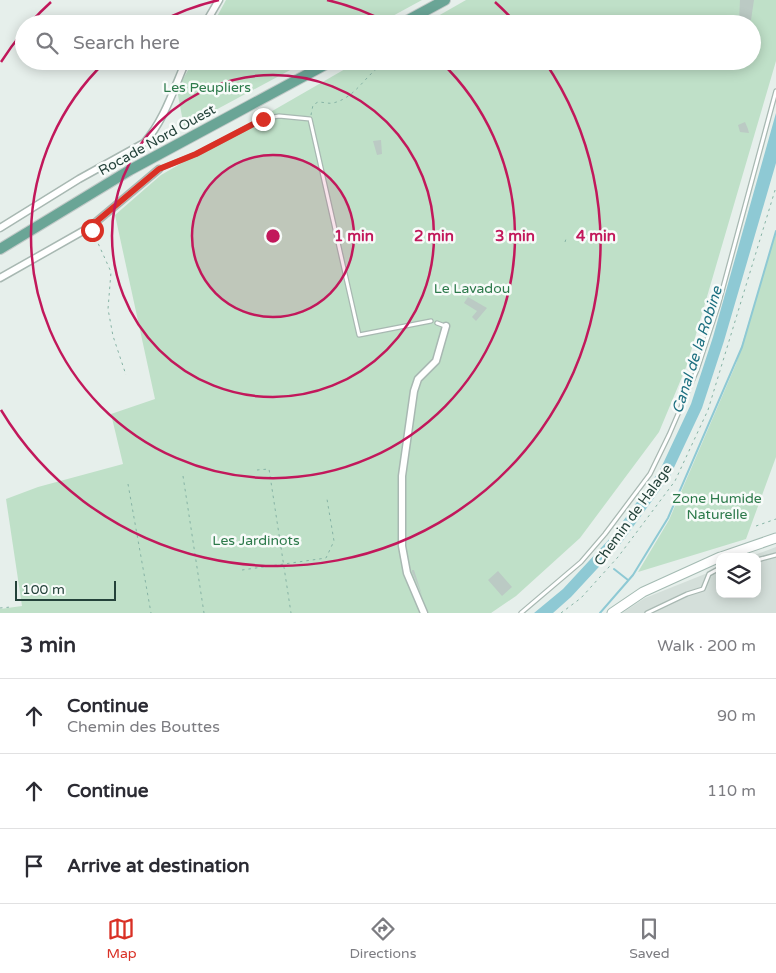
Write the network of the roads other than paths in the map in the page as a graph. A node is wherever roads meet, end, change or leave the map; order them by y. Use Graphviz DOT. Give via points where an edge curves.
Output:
graph roads {
  1 [pos="219,0"];
  2 [pos="445,0"];
  3 [pos="211,15"];
  4 [pos="418,15"];
  5 [pos="182,70"];
  6 [pos="315,70"];
  7 [pos="776,91"];
  8 [pos="159,169"];
  9 [pos="0,228"];
  10 [pos="0,249"];
  11 [pos="0,278"];
  12 [pos="431,321"];
  13 [pos="437,323"];
  14 [pos="446,326"];
  15 [pos="776,538"];
  16 [pos="732,553"];
  17 [pos="776,555"];
  18 [pos="716,559"];
  19 [pos="761,559"];
  20 [pos="716,570"];
  21 [pos="424,613"];
  22 [pos="521,613"];
  23 [pos="612,613"];
  24 [pos="647,613"];
  1 -- 3 [label="street"];
  2 -- 4 [label="main road"];
  5 -- 9 [label="street" via="152,134 144,143"];
  6 -- 10 [label="main road, Rocade Nord Ouest" via="130,170"];
  7 -- 22 [label="lane" via="750,194 697,370 650,474 581,562"];
  8 -- 11 [label="street" via="90,227"];
  8 -- 12 [label="lane" via="196,154 263,119 279,116 310,119 359,335"];
  13 -- 14 [label="lane"];
  14 -- 21 [label="street" via="436,361 418,379 414,391 402,476 402,546 407,572"];
  15 -- 16 [label="street"];
  17 -- 19 [label="lane"];
  18 -- 23 [label="street" via="643,592"];
  20 -- 24 [label="lane" via="709,574 703,589"];
}
